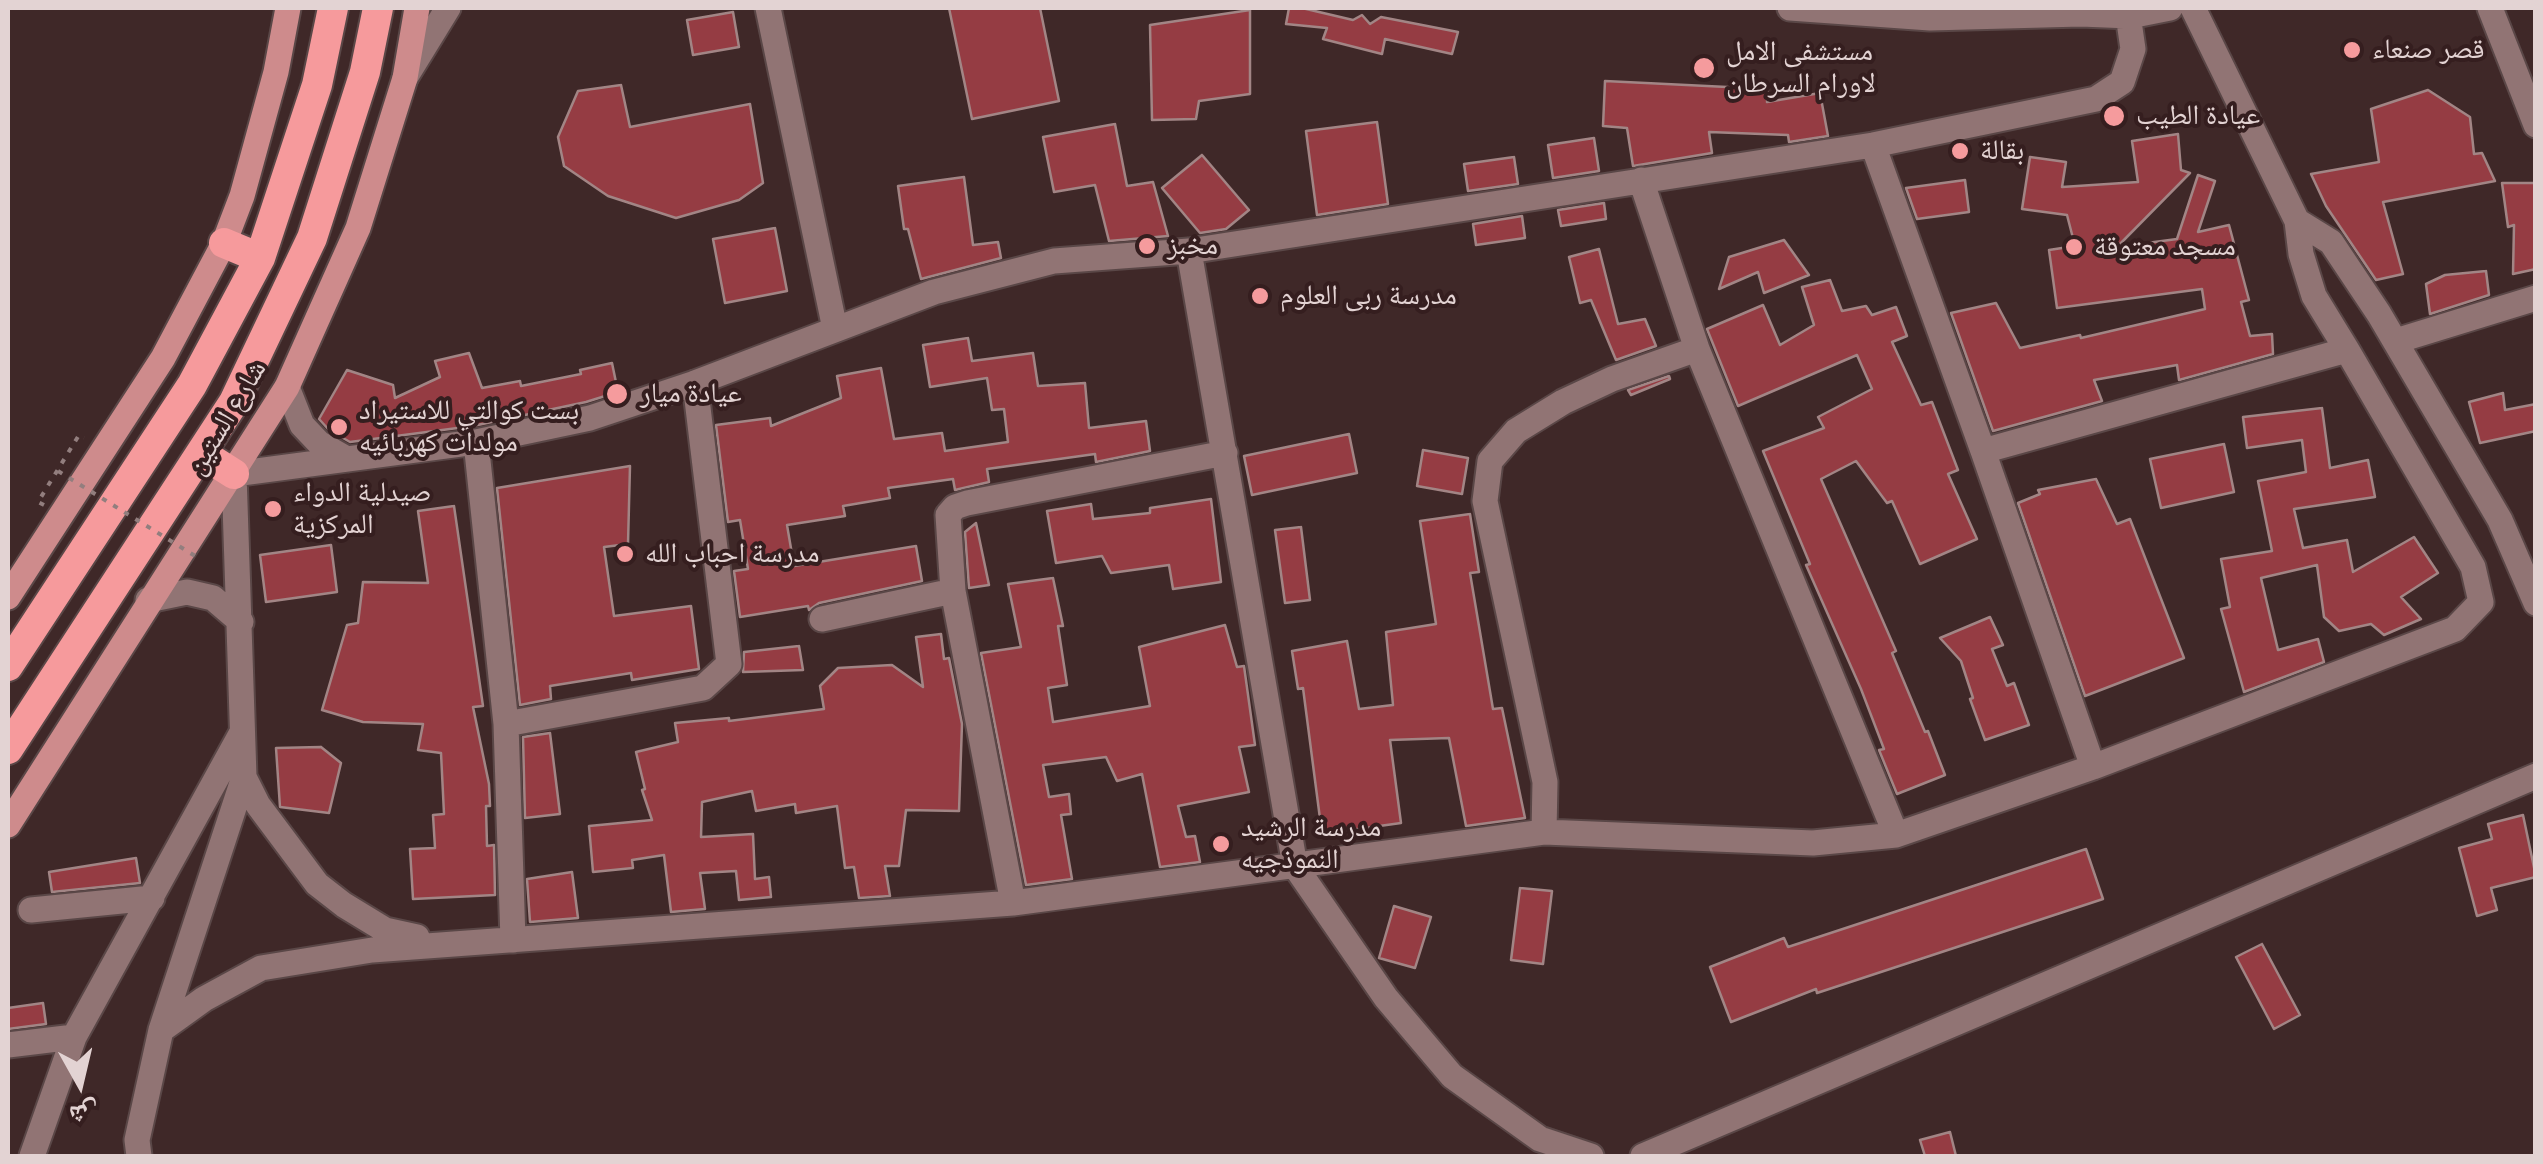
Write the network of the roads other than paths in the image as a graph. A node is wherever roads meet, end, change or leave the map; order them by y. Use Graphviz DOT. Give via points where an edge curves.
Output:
graph roads {
  1 [pos="288,8"];
  2 [pos="333,8"];
  3 [pos="378,8"];
  4 [pos="417,8"];
  5 [pos="448,8"];
  6 [pos="768,8"];
  7 [pos="1790,8"];
  8 [pos="2170,8"];
  9 [pos="2193,8"];
  10 [pos="2490,8"];
  11 [pos="2129,12"];
  12 [pos="405,78"];
  13 [pos="2536,124"];
  14 [pos="1873,145"];
  15 [pos="1641,180"];
  16 [pos="2296,221"];
  17 [pos="224,243"];
  18 [pos="1189,251"];
  19 [pos="260,258"];
  20 [pos="2536,298"];
  21 [pos="835,329"];
  22 [pos="2396,341"];
  23 [pos="1697,349"];
  24 [pos="2347,350"];
  25 [pos="694,384"];
  26 [pos="287,387"];
  27 [pos="476,442"];
  28 [pos="1983,451"];
  29 [pos="200,453"];
  30 [pos="1225,453"];
  31 [pos="346,459"];
  32 [pos="234,474"];
  33 [pos="953,591"];
  34 [pos="2534,594"];
  35 [pos="8,596"];
  36 [pos="148,600"];
  37 [pos="822,619"];
  38 [pos="241,622"];
  39 [pos="8,666"];
  40 [pos="506,724"];
  41 [pos="242,734"];
  42 [pos="8,749"];
  43 [pos="2093,767"];
  44 [pos="2536,776"];
  45 [pos="244,777"];
  46 [pos="8,824"];
  47 [pos="1544,832"];
  48 [pos="1896,834"];
  49 [pos="1295,866"];
  50 [pos="152,898"];
  51 [pos="1013,903"];
  52 [pos="31,910"];
  53 [pos="514,940"];
  54 [pos="443,943"];
  55 [pos="161,1030"];
  56 [pos="74,1038"];
  57 [pos="8,1045"];
  58 [pos="32,1156"];
  59 [pos="138,1156"];
  60 [pos="1591,1156"];
  61 [pos="1643,1156"];
  1 -- 17 [label="main road" via="276,72"];
  2 -- 19 [label="highway, شارع الستين" via="317,85"];
  3 -- 29 [label="highway, شارع الستين" via="366,72 312,238 234,402"];
  4 -- 12 [label="main road, شارع الستين"];
  5 -- 12 [label="street"];
  6 -- 21 [label="street"];
  7 -- 11 [label="street" via="1930,18"];
  8 -- 11 [label="street"];
  9 -- 16 [label="street"];
  10 -- 13 [label="street"];
  11 -- 14 [label="street" via="2133,49 2122,82 2096,99"];
  12 -- 26 [label="main road, شارع الستين" via="358,228"];
  14 -- 15 [label="street"];
  14 -- 28 [label="street"];
  15 -- 18 [label="street"];
  15 -- 23 [label="street"];
  16 -- 22 [label="street" via="2331,242"];
  16 -- 24 [label="street" via="2314,296"];
  17 -- 19 [label="highway"];
  17 -- 35 [label="main road" via="162,358"];
  18 -- 21 [label="street" via="1054,262 934,292"];
  18 -- 30 [label="street"];
  19 -- 39 [label="highway, شارع الستين" via="192,384"];
  20 -- 22 [label="street"];
  21 -- 25 [label="street"];
  22 -- 34 [label="street" via="2500,520"];
  23 -- 47 [label="street" via="1563,402 1516,430 1490,461 1484,501 1544,782"];
  23 -- 48 [label="street"];
  24 -- 28 [label="street"];
  24 -- 43 [label="street" via="2472,567 2481,602 2455,629"];
  25 -- 27 [label="street" via="590,418"];
  25 -- 40 [label="street" via="728,664 703,688"];
  26 -- 31 [label="street" via="302,424"];
  26 -- 32 [label="main road, شارع الستين"];
  27 -- 31 [label="street"];
  27 -- 40 [label="street"];
  28 -- 43 [label="street"];
  29 -- 32 [label="highway"];
  29 -- 42 [label="highway, شارع الستين"];
  30 -- 33 [label="street" via="955,507 948,516"];
  30 -- 49 [label="street"];
  31 -- 32 [label="street"];
  32 -- 36 [label="main road, شارع الستين"];
  32 -- 38 [label="street"];
  33 -- 37 [label="street"];
  33 -- 51 [label="street"];
  36 -- 38 [label="street" via="187,592 213,598"];
  36 -- 46 [label="main road, شارع الستين"];
  38 -- 41 [label="street"];
  40 -- 53 [label="street"];
  41 -- 45 [label="street"];
  41 -- 50 [label="street"];
  43 -- 48 [label="street"];
  44 -- 61 [label="street"];
  45 -- 54 [label="street" via="316,884 385,930"];
  45 -- 55 [label="street"];
  47 -- 48 [label="street" via="1813,843"];
  47 -- 49 [label="street"];
  49 -- 51 [label="street"];
  49 -- 60 [label="street" via="1386,998 1452,1076 1540,1139"];
  50 -- 52 [label="street"];
  50 -- 56 [label="street"];
  51 -- 53 [label="street"];
  53 -- 54 [label="street"];
  54 -- 55 [label="street" via="262,968"];
  55 -- 59 [label="street"];
  56 -- 57 [label="street"];
  56 -- 58 [label="street"];
}
